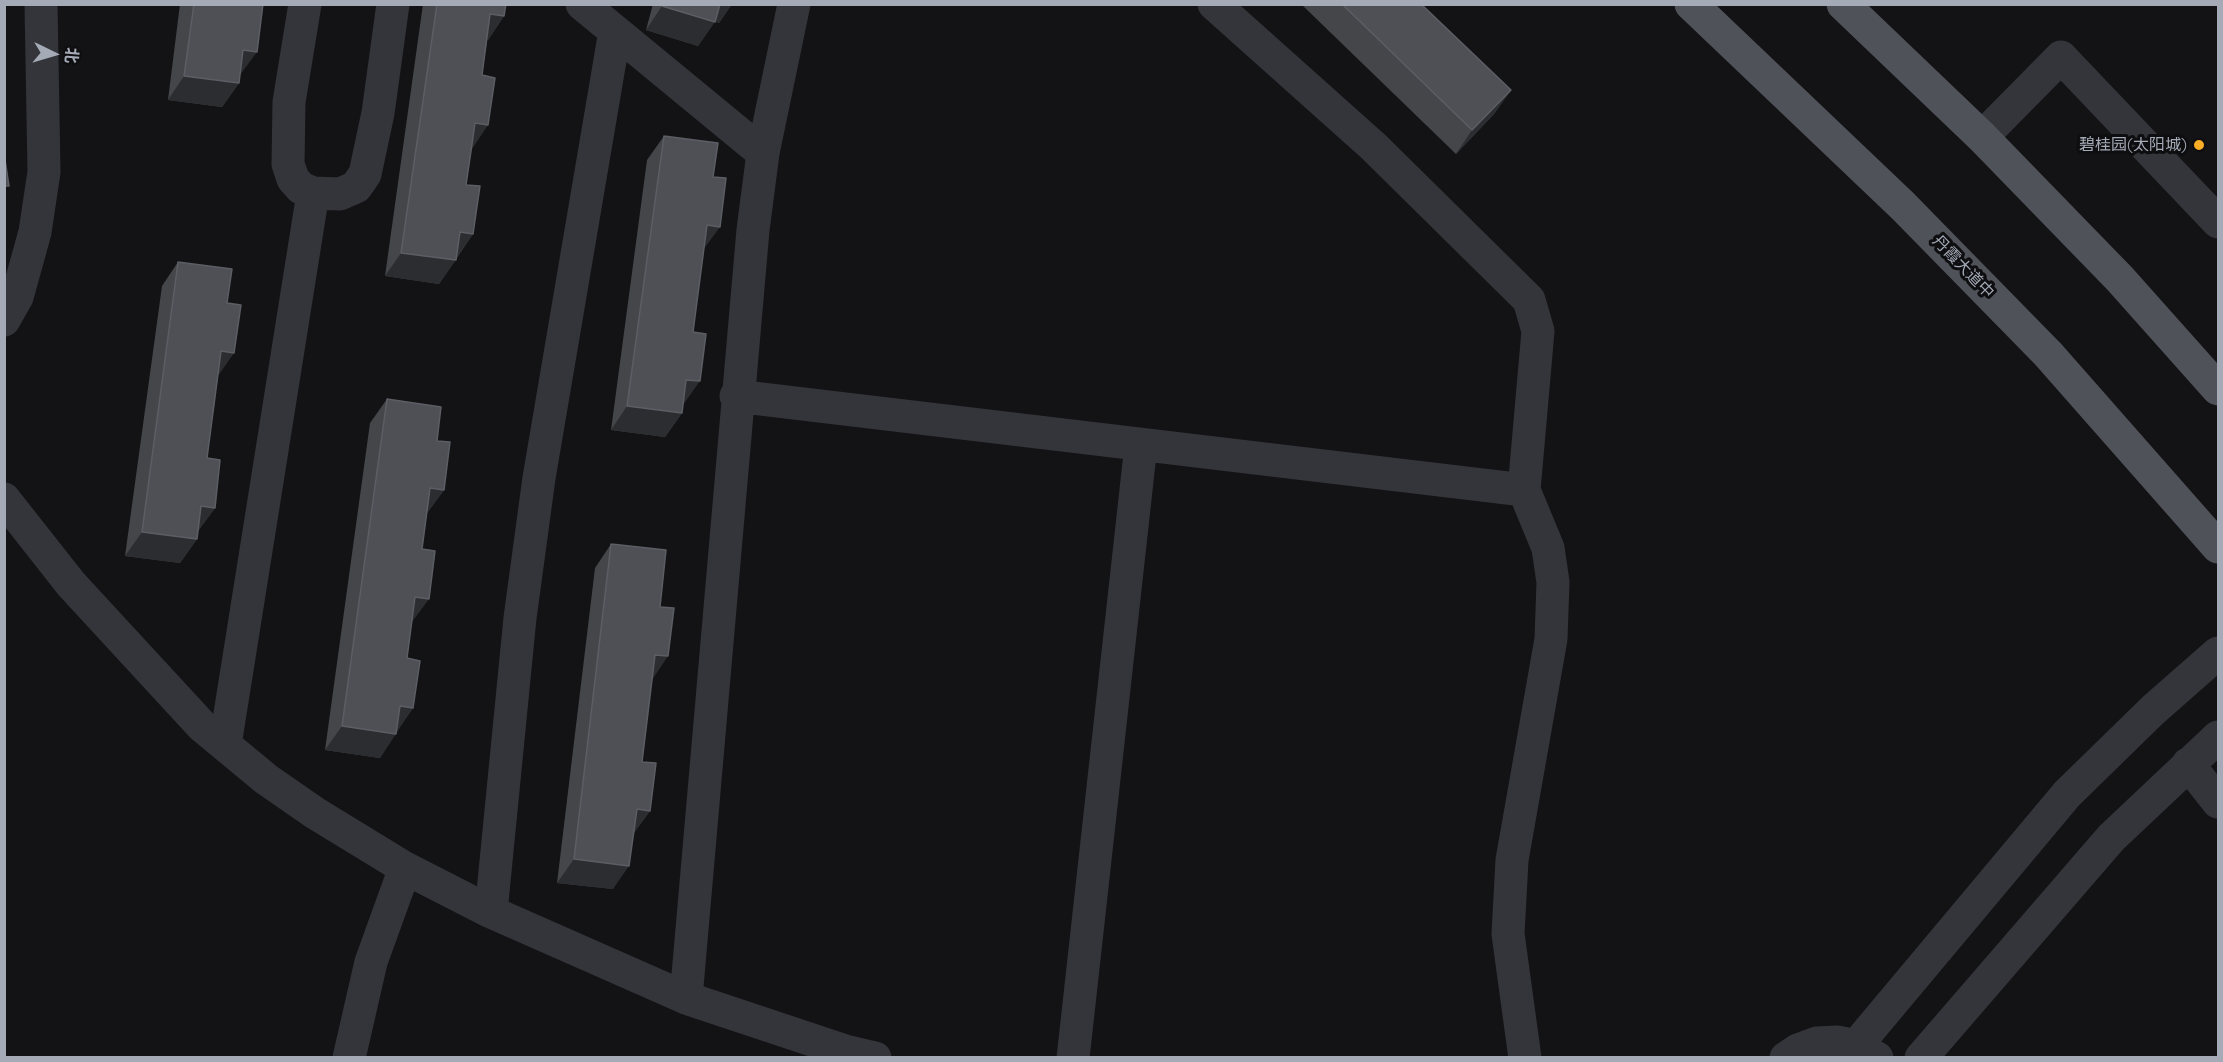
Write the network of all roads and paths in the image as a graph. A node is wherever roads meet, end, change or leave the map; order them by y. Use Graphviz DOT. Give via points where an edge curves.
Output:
graph roads {
  1 [pos="41,4"];
  2 [pos="304,4"];
  3 [pos="393,4"];
  4 [pos="582,4"];
  5 [pos="794,4"];
  6 [pos="1214,4"];
  7 [pos="1691,4"];
  8 [pos="1843,4"];
  9 [pos="615,31"];
  10 [pos="1982,137"];
  11 [pos="763,153"];
  12 [pos="313,193"];
  13 [pos="2218,222"];
  14 [pos="4,320"];
  15 [pos="2218,389"];
  16 [pos="736,396"];
  17 [pos="1142,444"];
  18 [pos="1524,490"];
  19 [pos="4,499"];
  20 [pos="2218,547"];
  21 [pos="2218,653"];
  22 [pos="2218,737"];
  23 [pos="225,745"];
  24 [pos="2188,764"];
  25 [pos="2218,802"];
  26 [pos="405,868"];
  27 [pos="491,912"];
  28 [pos="686,998"];
  29 [pos="1867,1052"];
  30 [pos="349,1058"];
  31 [pos="875,1058"];
  32 [pos="1073,1058"];
  33 [pos="1526,1058"];
  34 [pos="1786,1058"];
  35 [pos="1922,1058"];
  1 -- 14 [label="street" via="44,172 35,232 17,297"];
  2 -- 12 [label="street" via="289,102 288,164 292,179"];
  3 -- 12 [label="street" via="365,174 356,187 340,194"];
  4 -- 9 [label="street"];
  5 -- 11 [label="street"];
  6 -- 18 [label="street" via="1374,147 1529,300 1538,331"];
  7 -- 20 [label="main road, 丹霞大道中" via="1903,206 2040,346"];
  8 -- 10 [label="main road"];
  9 -- 11 [label="street"];
  9 -- 27 [label="street" via="536,501 520,618"];
  10 -- 13 [label="street" via="2061,57"];
  10 -- 15 [label="main road" via="2120,279"];
  11 -- 16 [label="street"];
  12 -- 23 [label="street"];
  16 -- 17 [label="street"];
  16 -- 28 [label="street"];
  17 -- 18 [label="street"];
  17 -- 32 [label="street"];
  18 -- 33 [label="street" via="1548,548 1553,582 1551,639 1512,860 1508,934"];
  19 -- 23 [label="street" via="71,584 202,726"];
  21 -- 29 [label="street" via="2152,710 2067,794"];
  22 -- 24 [label="street"];
  23 -- 26 [label="street" via="315,813"];
  24 -- 25 [label="street"];
  24 -- 35 [label="street" via="2111,838"];
  26 -- 27 [label="street"];
  26 -- 30 [label="street" via="370,962"];
  27 -- 28 [label="street"];
  28 -- 31 [label="street"];
  29 -- 34 [label="street" via="1837,1042 1817,1043"];
}
